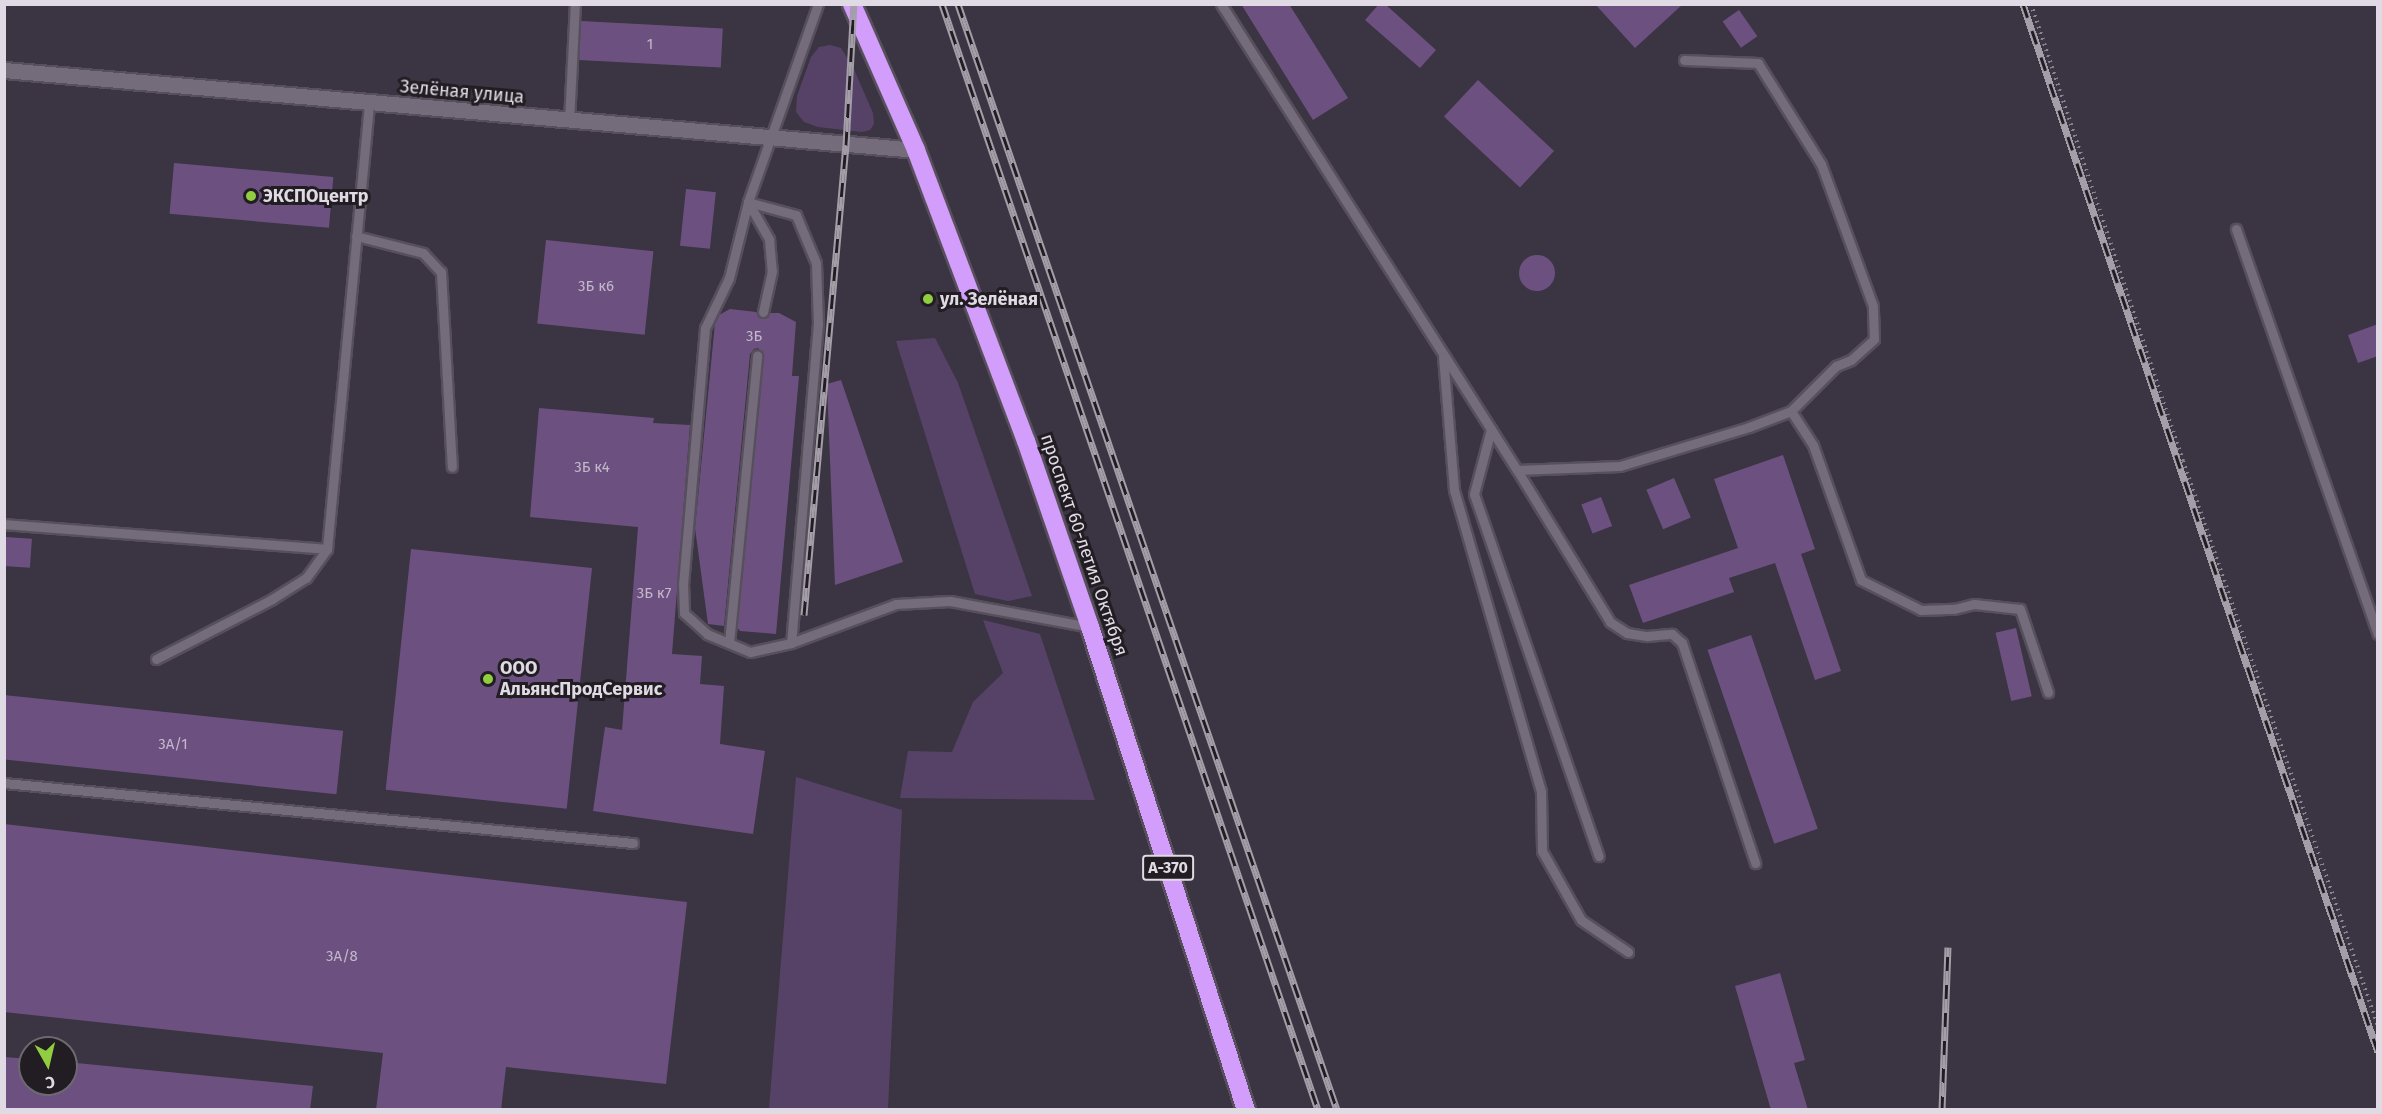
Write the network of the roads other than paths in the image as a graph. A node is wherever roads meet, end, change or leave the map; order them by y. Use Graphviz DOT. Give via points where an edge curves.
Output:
graph roads {
  1 [pos="574,4"];
  2 [pos="818,4"];
  3 [pos="852,4"];
  4 [pos="1221,4"];
  5 [pos="1684,60"];
  6 [pos="4,70"];
  7 [pos="369,104"];
  8 [pos="569,121"];
  9 [pos="770,139"];
  10 [pos="916,150"];
  11 [pos="747,202"];
  12 [pos="2236,229"];
  13 [pos="356,236"];
  14 [pos="763,312"];
  15 [pos="1443,353"];
  16 [pos="757,355"];
  17 [pos="1791,411"];
  18 [pos="1491,429"];
  19 [pos="452,467"];
  20 [pos="1517,470"];
  21 [pos="4,524"];
  22 [pos="327,549"];
  23 [pos="1090,627"];
  24 [pos="2378,634"];
  25 [pos="729,643"];
  26 [pos="791,643"];
  27 [pos="156,659"];
  28 [pos="2048,692"];
  29 [pos="4,783"];
  30 [pos="633,843"];
  31 [pos="1599,856"];
  32 [pos="1755,863"];
  33 [pos="1628,952"];
  34 [pos="1246,1110"];
  1 -- 8 [label="lane"];
  2 -- 9 [label="lane"];
  3 -- 10 [label="highway, проспект 60-летия Октября / А-370"];
  4 -- 15 [label="lane"];
  5 -- 17 [label="lane" via="1758,63 1821,164 1874,306 1874,339 1851,360 1836,366"];
  6 -- 7 [label="street, Зелёная улица"];
  7 -- 8 [label="street, Зелёная улица"];
  7 -- 13 [label="lane"];
  8 -- 9 [label="street, Зелёная улица"];
  9 -- 10 [label="street, Зелёная улица"];
  9 -- 11 [label="lane"];
  10 -- 23 [label="highway, проспект 60-летия Октября / А-370" via="1022,430"];
  11 -- 14 [label="lane" via="769,238 772,271"];
  11 -- 25 [label="lane" via="729,278 705,328 683,583 684,614 707,634"];
  11 -- 26 [label="lane" via="796,216 816,263 818,323"];
  12 -- 24 [label="lane"];
  13 -- 19 [label="lane" via="423,253 441,272"];
  13 -- 22 [label="lane"];
  15 -- 18 [label="lane"];
  15 -- 33 [label="lane" via="1454,490 1541,792 1542,851 1581,920"];
  16 -- 25 [label="lane"];
  17 -- 20 [label="lane" via="1620,466"];
  17 -- 28 [label="lane" via="1813,445 1861,580 1921,610 1954,609 1974,603 2020,609"];
  18 -- 20 [label="lane"];
  18 -- 31 [label="lane" via="1474,494"];
  20 -- 32 [label="lane" via="1610,622 1627,633 1672,634 1682,643"];
  21 -- 22 [label="lane"];
  22 -- 27 [label="lane" via="306,578"];
  23 -- 26 [label="lane" via="950,601 896,604"];
  23 -- 34 [label="highway, проспект 60-летия Октября / А-370"];
  25 -- 26 [label="lane" via="750,652"];
  29 -- 30 [label="lane"];
}
